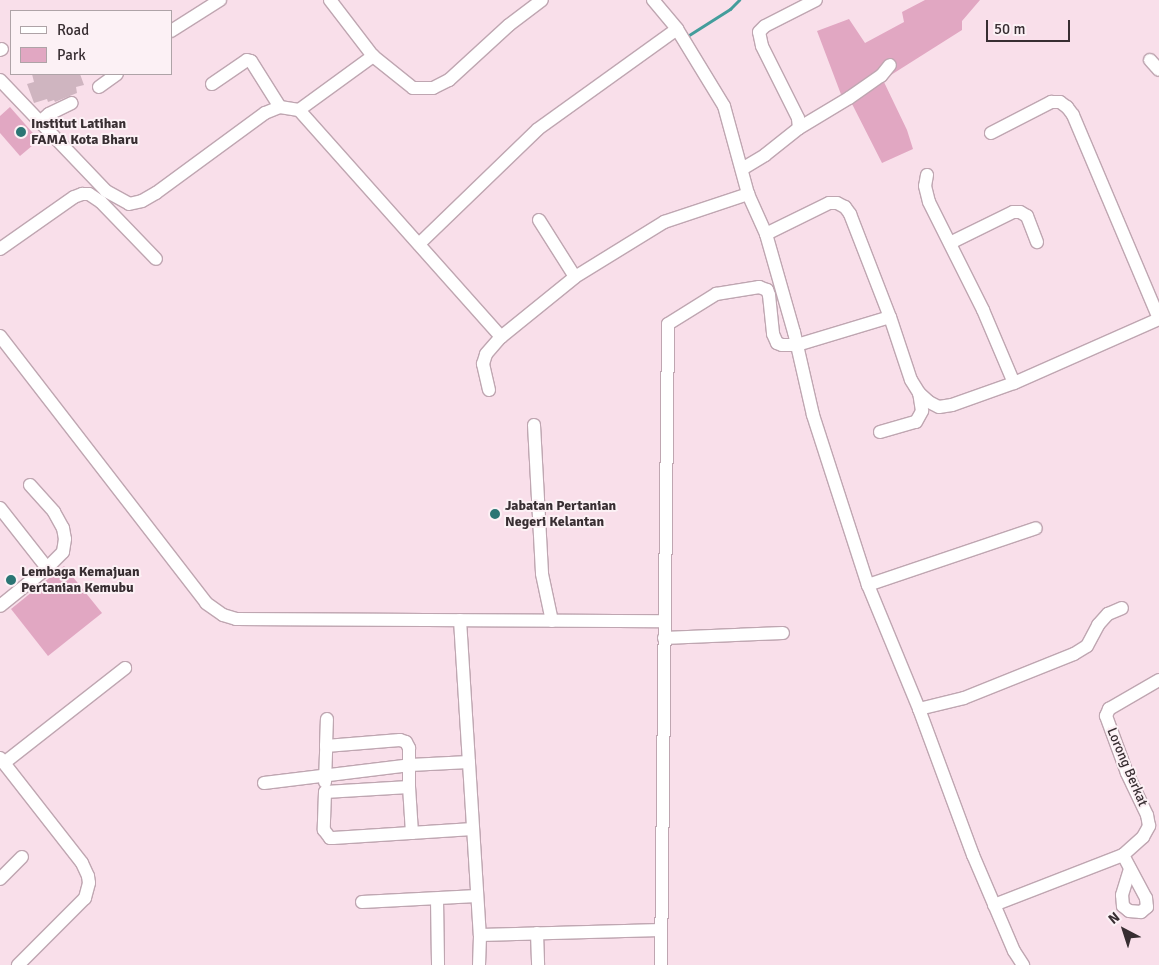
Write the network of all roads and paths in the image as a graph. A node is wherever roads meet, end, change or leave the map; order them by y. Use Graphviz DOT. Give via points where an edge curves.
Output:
graph roads {
  1 [pos="330,0"];
  2 [pos="542,0"];
  3 [pos="653,0"];
  4 [pos="816,0"];
  5 [pos="215,1"];
  6 [pos="677,29"];
  7 [pos="172,30"];
  8 [pos="373,56"];
  9 [pos="1150,60"];
  10 [pos="890,66"];
  11 [pos="1159,70"];
  12 [pos="116,75"];
  13 [pos="0,80"];
  14 [pos="212,84"];
  15 [pos="99,88"];
  16 [pos="72,103"];
  17 [pos="280,107"];
  18 [pos="299,110"];
  19 [pos="40,122"];
  20 [pos="799,128"];
  21 [pos="991,133"];
  22 [pos="742,169"];
  23 [pos="927,175"];
  24 [pos="748,194"];
  25 [pos="539,220"];
  26 [pos="766,234"];
  27 [pos="1037,242"];
  28 [pos="950,243"];
  29 [pos="419,244"];
  30 [pos="0,250"];
  31 [pos="156,259"];
  32 [pos="575,277"];
  33 [pos="890,317"];
  34 [pos="1159,319"];
  35 [pos="0,336"];
  36 [pos="501,337"];
  37 [pos="797,345"];
  38 [pos="1014,382"];
  39 [pos="489,390"];
  40 [pos="919,393"];
  41 [pos="534,425"];
  42 [pos="880,432"];
  43 [pos="30,485"];
  44 [pos="0,508"];
  45 [pos="1036,528"];
  46 [pos="47,568"];
  47 [pos="868,585"];
  48 [pos="0,606"];
  49 [pos="1122,608"];
  50 [pos="460,620"];
  51 [pos="552,620"];
  52 [pos="664,621"];
  53 [pos="782,633"];
  54 [pos="664,638"];
  55 [pos="126,668"];
  56 [pos="1159,680"];
  57 [pos="919,709"];
  58 [pos="327,718"];
  59 [pos="326,746"];
  60 [pos="2,761"];
  61 [pos="469,762"];
  62 [pos="410,765"];
  63 [pos="324,776"];
  64 [pos="264,783"];
  65 [pos="409,787"];
  66 [pos="325,792"];
  67 [pos="473,829"];
  68 [pos="412,833"];
  69 [pos="1123,855"];
  70 [pos="22,857"];
  71 [pos="1130,869"];
  72 [pos="0,879"];
  73 [pos="477,896"];
  74 [pos="437,899"];
  75 [pos="362,902"];
  76 [pos="994,905"];
  77 [pos="661,930"];
  78 [pos="537,933"];
  79 [pos="480,935"];
  80 [pos="18,965"];
  81 [pos="438,965"];
  82 [pos="479,965"];
  83 [pos="538,965"];
  84 [pos="661,965"];
  85 [pos="1023,965"];
  1 -- 8 [label="street"];
  2 -- 8 [label="street" via="508,24 449,80 433,88 413,88"];
  3 -- 6 [label="street"];
  4 -- 20 [label="street" via="759,32 762,46 798,118"];
  5 -- 7 [label="street"];
  6 -- 22 [label="street" via="724,106"];
  6 -- 29 [label="street" via="538,129"];
  8 -- 18 [label="street"];
  9 -- 11 [label="street"];
  10 -- 20 [label="street" via="850,98"];
  12 -- 15 [label="street"];
  13 -- 19 [label="street"];
  14 -- 17 [label="street" via="247,60 252,60"];
  16 -- 19 [label="street"];
  17 -- 18 [label="street"];
  17 -- 19 [label="street" via="264,113 156,193 129,204 106,191"];
  18 -- 29 [label="street"];
  20 -- 22 [label="street"];
  21 -- 34 [label="street" via="1051,102 1060,102 1067,107"];
  22 -- 24 [label="street"];
  23 -- 28 [label="street" via="925,186 929,202"];
  24 -- 26 [label="street"];
  24 -- 32 [label="street" via="664,222"];
  25 -- 32 [label="street"];
  26 -- 33 [label="street" via="837,202 850,214"];
  26 -- 37 [label="street"];
  27 -- 28 [label="street" via="1027,216 1013,212"];
  28 -- 38 [label="street"];
  29 -- 36 [label="street"];
  30 -- 31 [label="street" via="74,197 89,194 101,202"];
  32 -- 36 [label="street"];
  33 -- 37 [label="street"];
  33 -- 40 [label="street" via="911,380"];
  34 -- 38 [label="street"];
  35 -- 50 [label="street" via="213,610 236,619"];
  36 -- 39 [label="street" via="484,358"];
  37 -- 47 [label="street" via="814,416"];
  37 -- 52 [label="street" via="782,345 774,339 769,295 763,287 716,294 668,324"];
  38 -- 40 [label="street" via="939,407"];
  40 -- 42 [label="street" via="922,411 916,422"];
  41 -- 51 [label="street" via="542,574"];
  43 -- 46 [label="street" via="54,512 63,528 63,552"];
  44 -- 46 [label="street"];
  45 -- 47 [label="street"];
  46 -- 48 [label="street"];
  47 -- 57 [label="street"];
  49 -- 57 [label="street" via="1108,614 1087,646 1074,654 964,698"];
  50 -- 51 [label="street"];
  50 -- 61 [label="street"];
  51 -- 52 [label="street"];
  52 -- 54 [label="street"];
  53 -- 54 [label="street"];
  54 -- 77 [label="street"];
  55 -- 60 [label="street"];
  56 -- 69 [label="street, Lorong Berkat" via="1106,713 1149,826 1143,837"];
  57 -- 76 [label="street"];
  58 -- 59 [label="street"];
  59 -- 62 [label="street" via="403,741 409,748"];
  59 -- 63 [label="street"];
  60 -- 80 [label="street" via="82,863 89,883 85,898"];
  61 -- 62 [label="street"];
  61 -- 67 [label="street"];
  62 -- 63 [label="street"];
  62 -- 65 [label="street"];
  63 -- 64 [label="street"];
  63 -- 66 [label="street"];
  65 -- 66 [label="street"];
  65 -- 68 [label="street"];
  66 -- 68 [label="street" via="324,830 330,838"];
  67 -- 68 [label="street"];
  67 -- 73 [label="street"];
  69 -- 71 [label="street"];
  69 -- 76 [label="street, Lorong Berkat"];
  70 -- 72 [label="street"];
  73 -- 74 [label="street"];
  73 -- 79 [label="street"];
  74 -- 75 [label="street"];
  74 -- 81 [label="street"];
  76 -- 85 [label="street"];
  77 -- 78 [label="street"];
  77 -- 84 [label="street"];
  78 -- 79 [label="street"];
  78 -- 83 [label="street"];
  79 -- 82 [label="street"];
}
